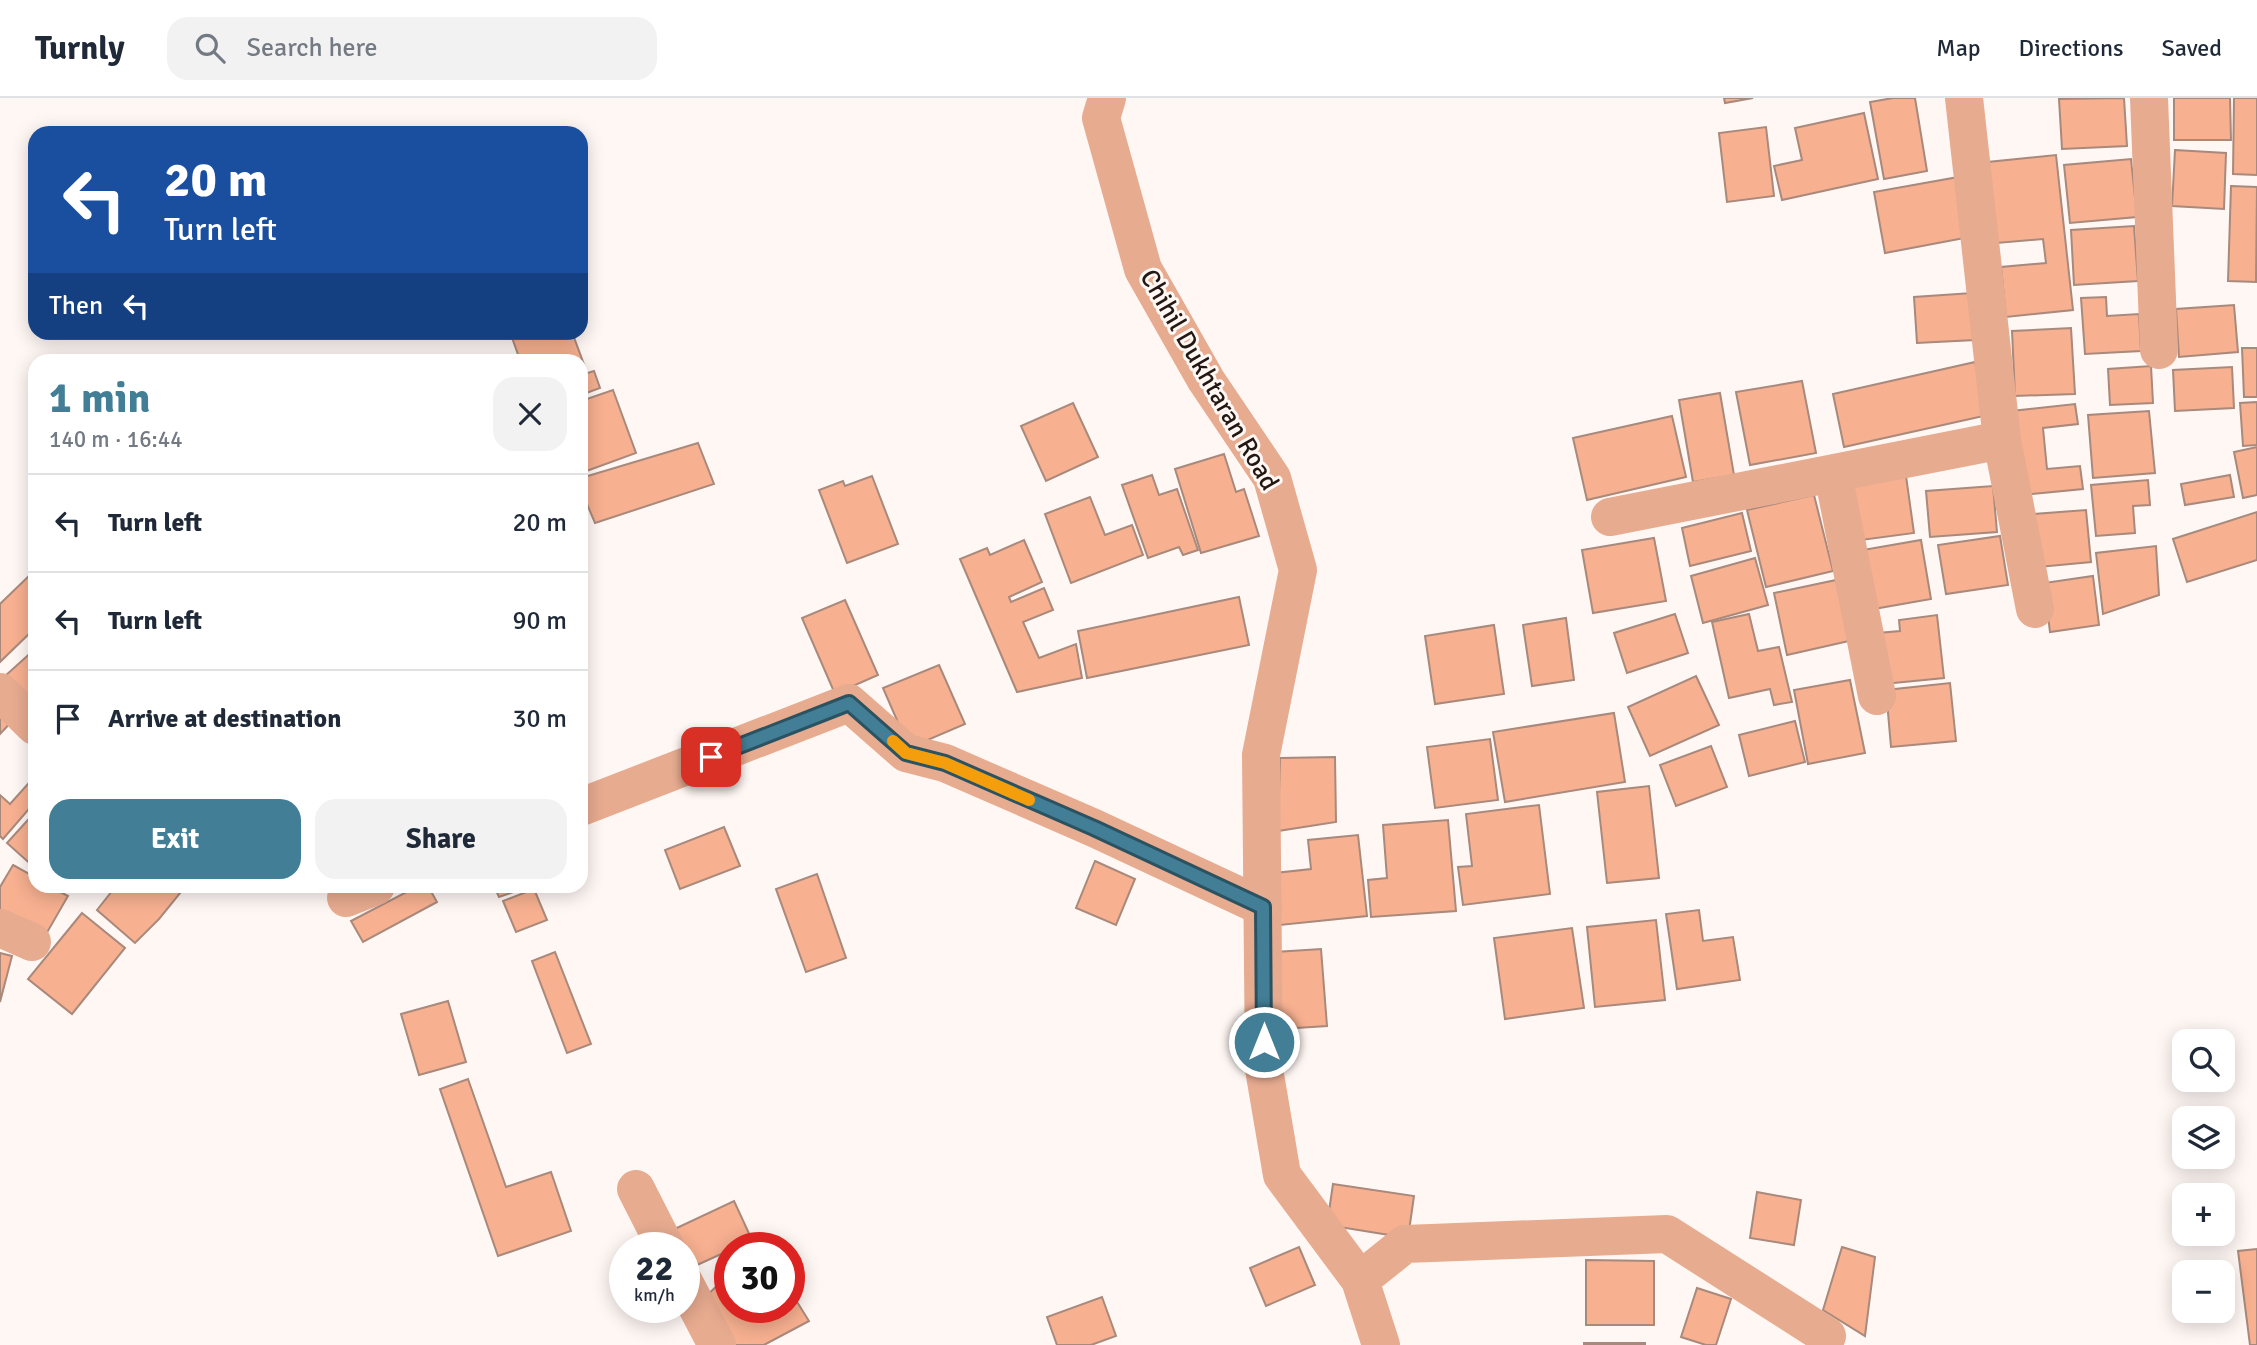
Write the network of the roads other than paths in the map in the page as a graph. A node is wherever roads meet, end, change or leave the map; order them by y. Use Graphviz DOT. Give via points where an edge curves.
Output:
graph roads {
  1 [pos="1107,98"];
  2 [pos="1964,98"];
  3 [pos="2149,98"];
  4 [pos="2159,350"];
  5 [pos="2002,440"];
  6 [pos="1833,474"];
  7 [pos="1610,517"];
  8 [pos="2035,608"];
  9 [pos="0,692"];
  10 [pos="1877,696"];
  11 [pos="28,719"];
  12 [pos="588,804"];
  13 [pos="1263,907"];
  14 [pos="636,1189"];
  15 [pos="658,1232"];
  16 [pos="1360,1280"];
  17 [pos="700,1313"];
  18 [pos="1827,1336"];
  19 [pos="717,1345"];
  20 [pos="1381,1345"];
  1 -- 13 [label="street, Chihil Dukhtaran Road" via="1101,118 1143,269 1206,380 1272,478 1298,570 1261,755"];
  2 -- 5 [label="street"];
  3 -- 4 [label="street"];
  5 -- 6 [label="street"];
  5 -- 8 [label="street"];
  6 -- 7 [label="street"];
  6 -- 10 [label="street"];
  9 -- 11 [label="street"];
  12 -- 13 [label="street" via="849,703 906,753 945,763"];
  13 -- 16 [label="street, Chihil Dukhtaran Road" via="1264,1069 1282,1175"];
  14 -- 15 [label="street"];
  16 -- 18 [label="street" via="1405,1244 1667,1234"];
  16 -- 20 [label="street, Chihil Dukhtaran Road"];
  17 -- 19 [label="street"];
}
